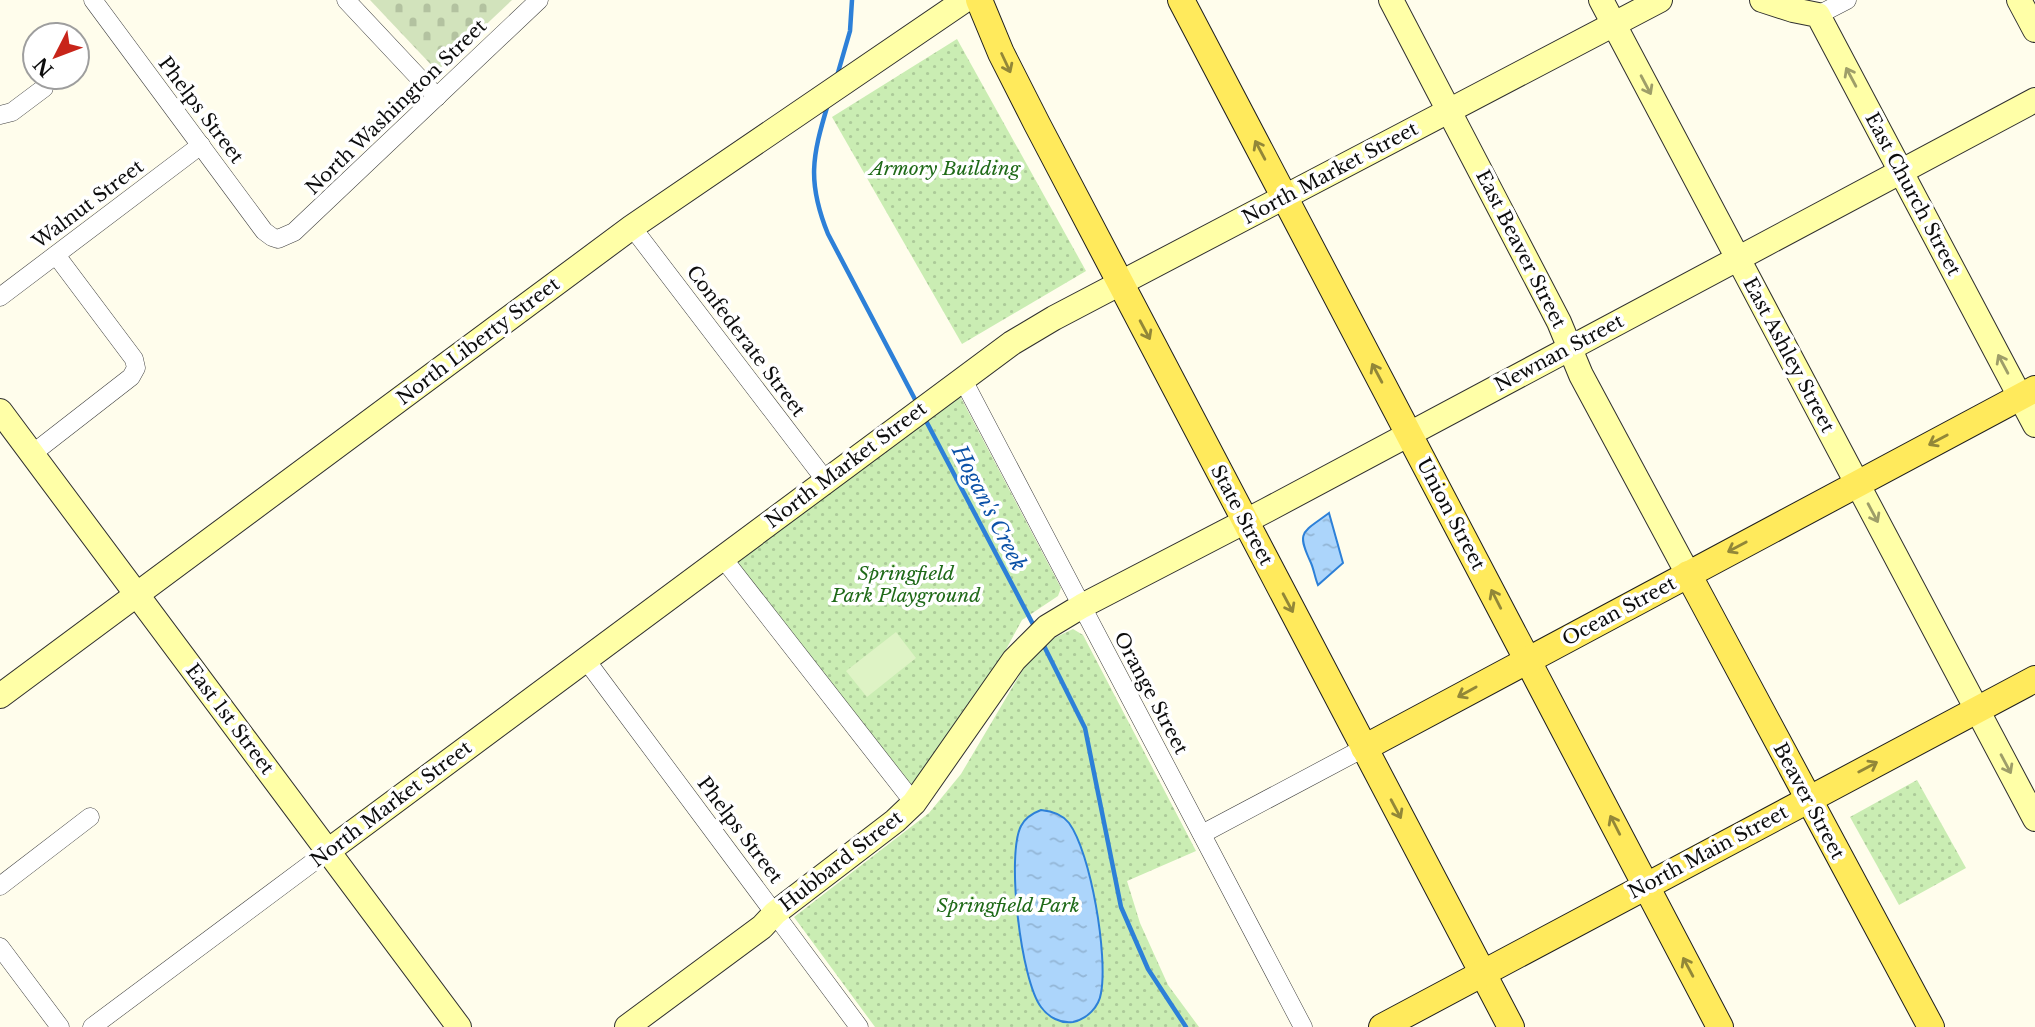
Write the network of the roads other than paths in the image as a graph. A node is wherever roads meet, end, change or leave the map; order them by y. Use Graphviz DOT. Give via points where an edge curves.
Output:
graph roads {
  1 [pos="93,0"];
  2 [pos="346,0"];
  3 [pos="539,0"];
  4 [pos="965,0"];
  5 [pos="979,0"];
  6 [pos="1181,0"];
  7 [pos="1391,0"];
  8 [pos="1601,0"];
  9 [pos="1660,0"];
  10 [pos="1762,0"];
  11 [pos="1847,0"];
  12 [pos="2019,0"];
  13 [pos="1818,15"];
  14 [pos="1614,25"];
  15 [pos="2035,30"];
  16 [pos="40,91"];
  17 [pos="438,97"];
  18 [pos="2035,100"];
  19 [pos="1449,110"];
  20 [pos="0,115"];
  21 [pos="201,145"];
  22 [pos="1901,172"];
  23 [pos="1284,196"];
  24 [pos="632,227"];
  25 [pos="278,239"];
  26 [pos="55,255"];
  27 [pos="1738,258"];
  28 [pos="1121,284"];
  29 [pos="0,297"];
  30 [pos="1570,348"];
  31 [pos="962,378"];
  32 [pos="2028,393"];
  33 [pos="0,411"];
  34 [pos="2035,425"];
  35 [pos="1409,434"];
  36 [pos="32,454"];
  37 [pos="826,481"];
  38 [pos="1857,483"];
  39 [pos="1245,521"];
  40 [pos="722,557"];
  41 [pos="1688,574"];
  42 [pos="136,594"];
  43 [pos="1082,606"];
  44 [pos="586,660"];
  45 [pos="1527,660"];
  46 [pos="2035,678"];
  47 [pos="0,696"];
  48 [pos="1977,709"];
  49 [pos="1364,748"];
  50 [pos="1808,799"];
  51 [pos="914,803"];
  52 [pos="90,817"];
  53 [pos="2035,819"];
  54 [pos="1202,834"];
  55 [pos="328,851"];
  56 [pos="0,886"];
  57 [pos="1645,886"];
  58 [pos="775,913"];
  59 [pos="0,947"];
  60 [pos="1482,974"];
  61 [pos="60,1027"];
  62 [pos="92,1027"];
  63 [pos="459,1027"];
  64 [pos="627,1027"];
  65 [pos="859,1027"];
  66 [pos="1303,1027"];
  67 [pos="1382,1027"];
  68 [pos="1511,1027"];
  69 [pos="1720,1027"];
  70 [pos="1931,1027"];
  1 -- 21 [label="street, Phelps Street"];
  2 -- 17 [label="street"];
  3 -- 17 [label="street, North Washington Street"];
  4 -- 24 [label="street, North Liberty Street"];
  5 -- 28 [label="main road, State Street, one-way" via="1013,77"];
  23 -- 6 [label="main road, Union Street, one-way"];
  7 -- 19 [label="street, East Beaver Street"];
  8 -- 14 [label="street, East Ashley Street"];
  9 -- 14 [label="street, North Market Street"];
  10 -- 13 [label="street"];
  11 -- 13 [label="street"];
  12 -- 15 [label="street"];
  22 -- 13 [label="street, East Church Street, one-way"];
  14 -- 19 [label="street, North Market Street"];
  14 -- 27 [label="street, East Ashley Street, one-way"];
  16 -- 20 [label="street" via="12,112"];
  17 -- 25 [label="street, North Washington Street" via="295,232"];
  18 -- 22 [label="street, Newnan Street"];
  19 -- 23 [label="street, North Market Street"];
  19 -- 30 [label="street, East Beaver Street"];
  21 -- 25 [label="street, Phelps Street" via="264,231"];
  21 -- 26 [label="street, Walnut Street"];
  22 -- 27 [label="street, Newnan Street"];
  32 -- 22 [label="street, East Church Street, one-way"];
  23 -- 28 [label="street, North Market Street"];
  35 -- 23 [label="main road, Union Street, one-way"];
  24 -- 37 [label="street, Confederate Street"];
  24 -- 42 [label="street, North Liberty Street"];
  26 -- 29 [label="street, Walnut Street"];
  26 -- 36 [label="street" via="134,359 136,368 131,377"];
  27 -- 30 [label="street, Newnan Street"];
  27 -- 38 [label="street, East Ashley Street"];
  28 -- 31 [label="street, North Market Street" via="1043,324"];
  28 -- 39 [label="main road, State Street, one-way"];
  30 -- 35 [label="street, Newnan Street"];
  30 -- 41 [label="street, East Beaver Street"];
  31 -- 37 [label="street, North Market Street"];
  31 -- 43 [label="street, Orange Street"];
  32 -- 34 [label="street, East Church Street"];
  32 -- 38 [label="main road, Ocean Street, one-way"];
  33 -- 36 [label="street, East 1st Street"];
  35 -- 39 [label="street, Newnan Street"];
  45 -- 35 [label="main road, Union Street, one-way"];
  36 -- 42 [label="street, East 1st Street"];
  37 -- 40 [label="street, North Market Street"];
  38 -- 41 [label="main road, Ocean Street, one-way"];
  38 -- 48 [label="street, East Ashley Street, one-way"];
  39 -- 43 [label="street, Newnan Street"];
  39 -- 49 [label="main road, State Street, one-way"];
  40 -- 44 [label="street, North Market Street"];
  40 -- 51 [label="street"];
  41 -- 45 [label="main road, Ocean Street"];
  41 -- 50 [label="main road, Beaver Street"];
  42 -- 47 [label="street, North Liberty Street"];
  42 -- 55 [label="street, East 1st Street"];
  43 -- 51 [label="street, Hubbard Street" via="1038,635 1013,660"];
  43 -- 54 [label="street, Orange Street"];
  44 -- 55 [label="street, North Market Street"];
  44 -- 58 [label="street, Phelps Street"];
  45 -- 49 [label="main road, Ocean Street, one-way"];
  57 -- 45 [label="main road, Union Street, one-way"];
  46 -- 48 [label="main road, North Main Street"];
  50 -- 48 [label="main road, North Main Street, one-way"];
  48 -- 53 [label="street, East Ashley Street, one-way"];
  49 -- 54 [label="street, Ocean Street"];
  49 -- 60 [label="main road, State Street, one-way"];
  50 -- 57 [label="main road, North Main Street"];
  50 -- 70 [label="main road, Beaver Street"];
  51 -- 58 [label="street, Hubbard Street"];
  52 -- 56 [label="street"];
  54 -- 66 [label="street, Orange Street"];
  55 -- 62 [label="street, North Market Street"];
  55 -- 63 [label="street, East 1st Street"];
  57 -- 60 [label="main road, North Main Street"];
  69 -- 57 [label="main road, Union Street, one-way"];
  58 -- 64 [label="street, Hubbard Street"];
  58 -- 65 [label="street, Phelps Street"];
  59 -- 61 [label="street"];
  60 -- 67 [label="main road, North Main Street"];
  60 -- 68 [label="main road, State Street"];
}
